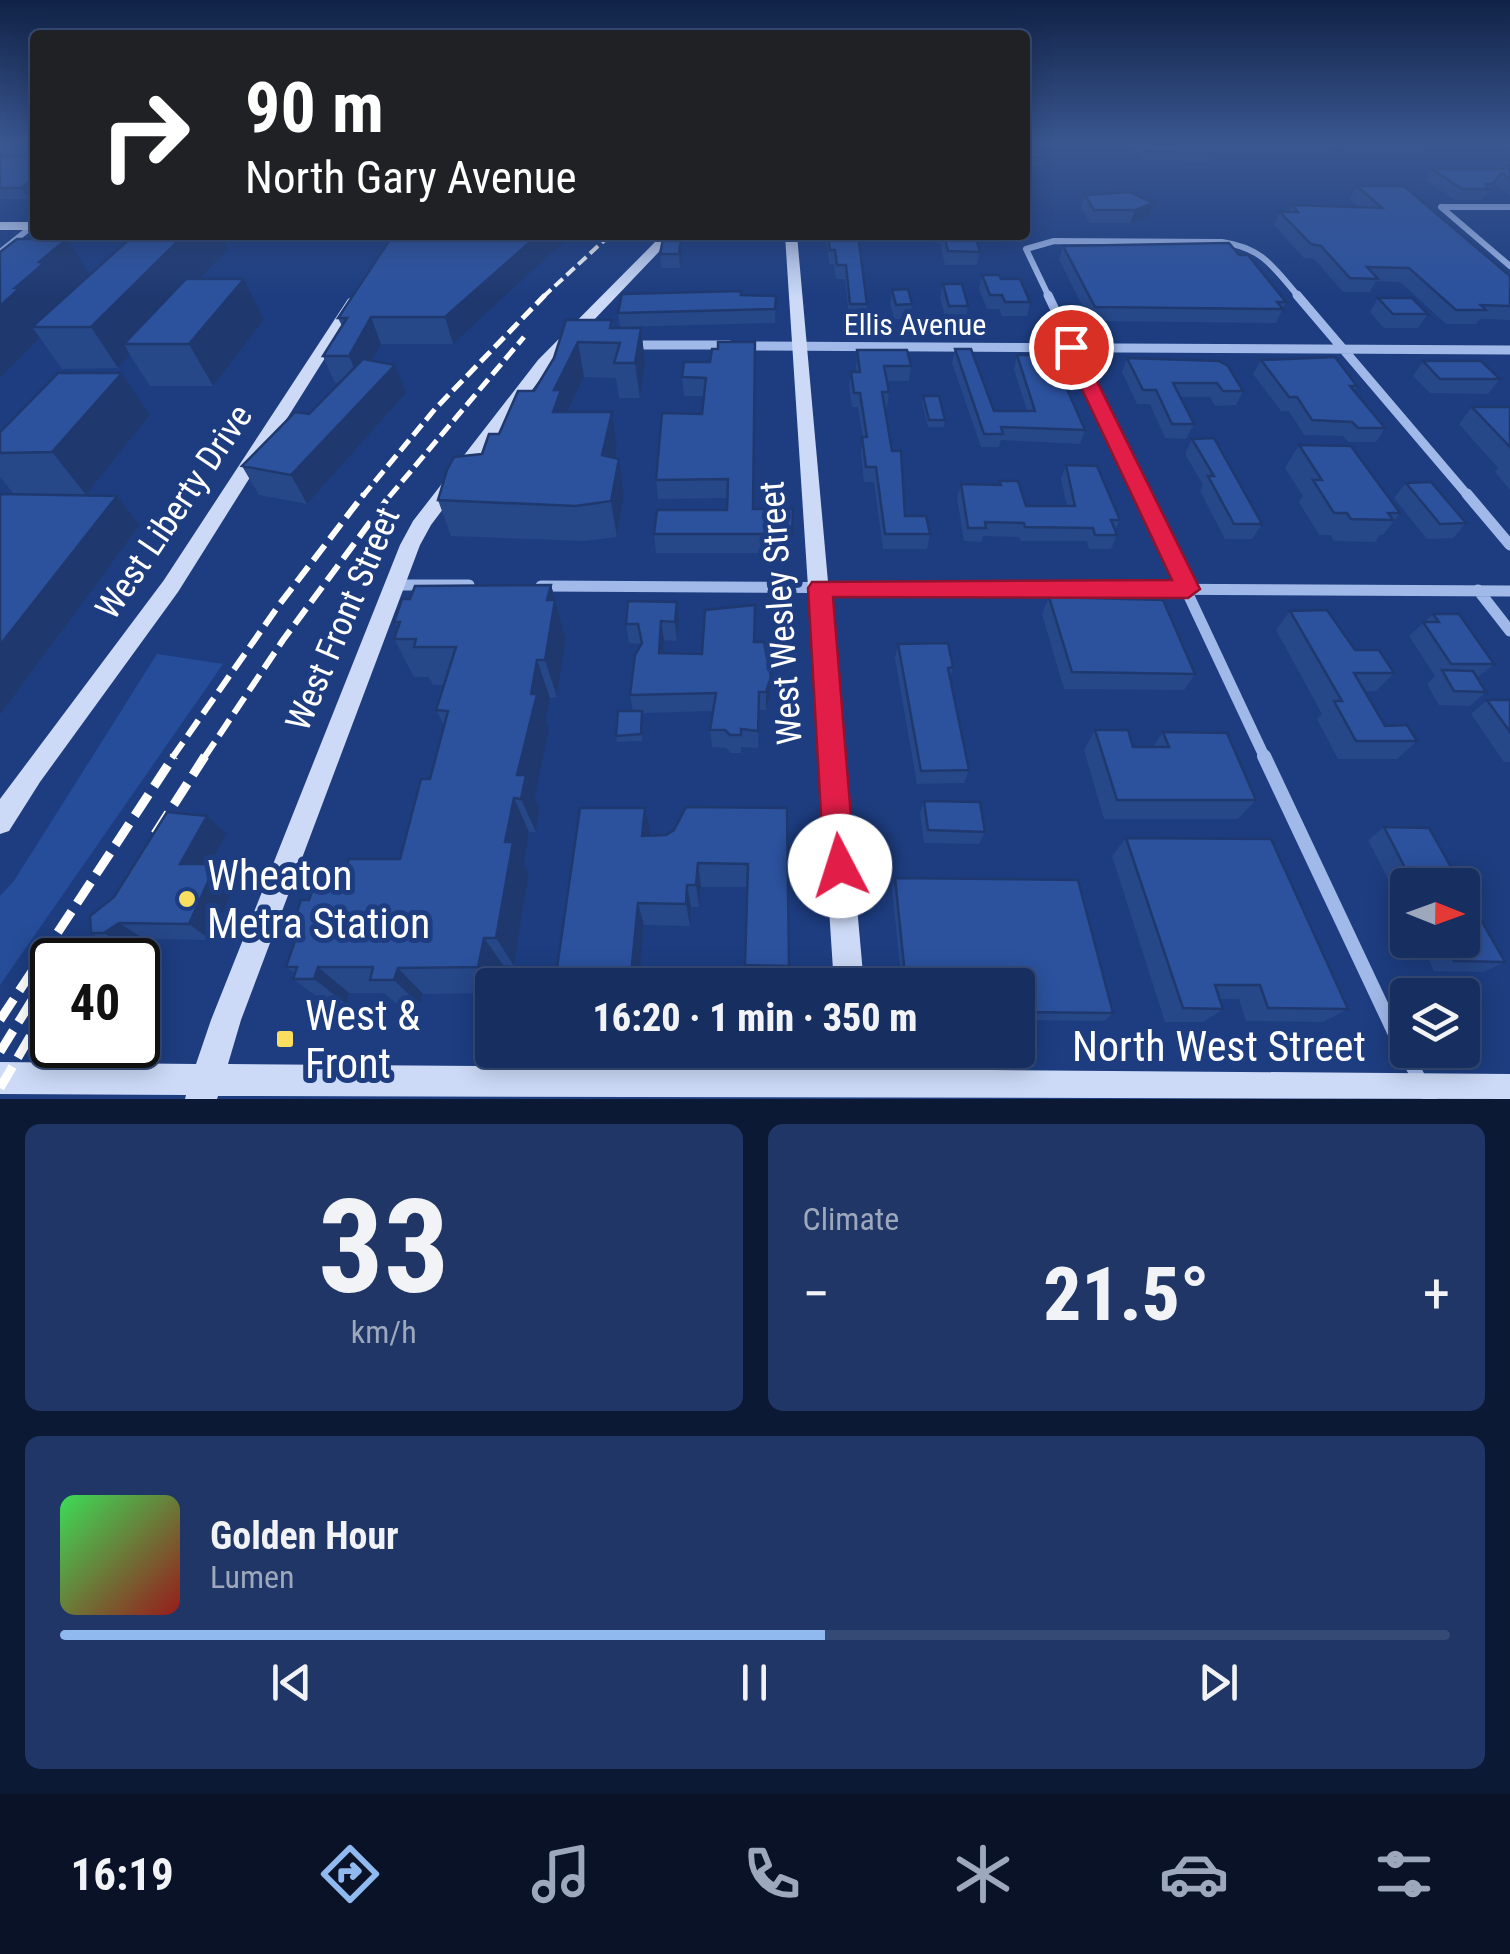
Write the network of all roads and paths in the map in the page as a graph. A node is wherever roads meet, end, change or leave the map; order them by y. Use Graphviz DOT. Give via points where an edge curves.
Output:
graph roads {
  1 [pos="1510,207"];
  2 [pos="0,226"];
  3 [pos="30,226"];
  4 [pos="30,229"];
  5 [pos="664,240"];
  6 [pos="791,240"];
  7 [pos="0,252"];
  8 [pos="1510,266"];
  9 [pos="367,282"];
  10 [pos="614,345"];
  11 [pos="800,346"];
  12 [pos="1071,347"];
  13 [pos="1342,348"];
  14 [pos="1510,350"];
  15 [pos="1510,546"];
  16 [pos="395,585"];
  17 [pos="492,585"];
  18 [pos="532,586"];
  19 [pos="820,588"];
  20 [pos="1188,589"];
  21 [pos="1478,590"];
  22 [pos="1510,591"];
  23 [pos="1510,631"];
  24 [pos="0,822"];
  25 [pos="849,968"];
  26 [pos="0,1078"];
  27 [pos="205,1088"];
  28 [pos="1510,1090"];
  29 [pos="858,1092"];
  30 [pos="1427,1094"];
  1 -- 8 [label="street" via="1441,207"];
  2 -- 3 [label="street"];
  4 -- 7 [label="street"];
  5 -- 16 [label="street, West Front Street" via="423,521"];
  6 -- 11 [label="street, West Wesley Street"];
  9 -- 24 [label="street, West Liberty Drive" via="171,586"];
  10 -- 11 [label="street, Ellis Avenue"];
  11 -- 12 [label="street, Ellis Avenue"];
  11 -- 19 [label="street, West Wesley Street"];
  12 -- 13 [label="street, Ellis Avenue"];
  12 -- 13 [label="street" via="1026,248 1046,242 1248,246"];
  12 -- 20 [label="street"];
  13 -- 14 [label="street, Ellis Avenue"];
  13 -- 15 [label="street"];
  16 -- 17 [label="street"];
  16 -- 27 [label="street, West Front Street"];
  18 -- 19 [label="street"];
  19 -- 20 [label="street"];
  19 -- 25 [label="street, West Wesley Street"];
  20 -- 21 [label="street"];
  20 -- 30 [label="street"];
  21 -- 22 [label="street"];
  21 -- 23 [label="street"];
  26 -- 27 [label="street, North West Street"];
  27 -- 29 [label="street, North West Street"];
  28 -- 30 [label="street, North West Street"];
  29 -- 30 [label="street, North West Street"];
}
